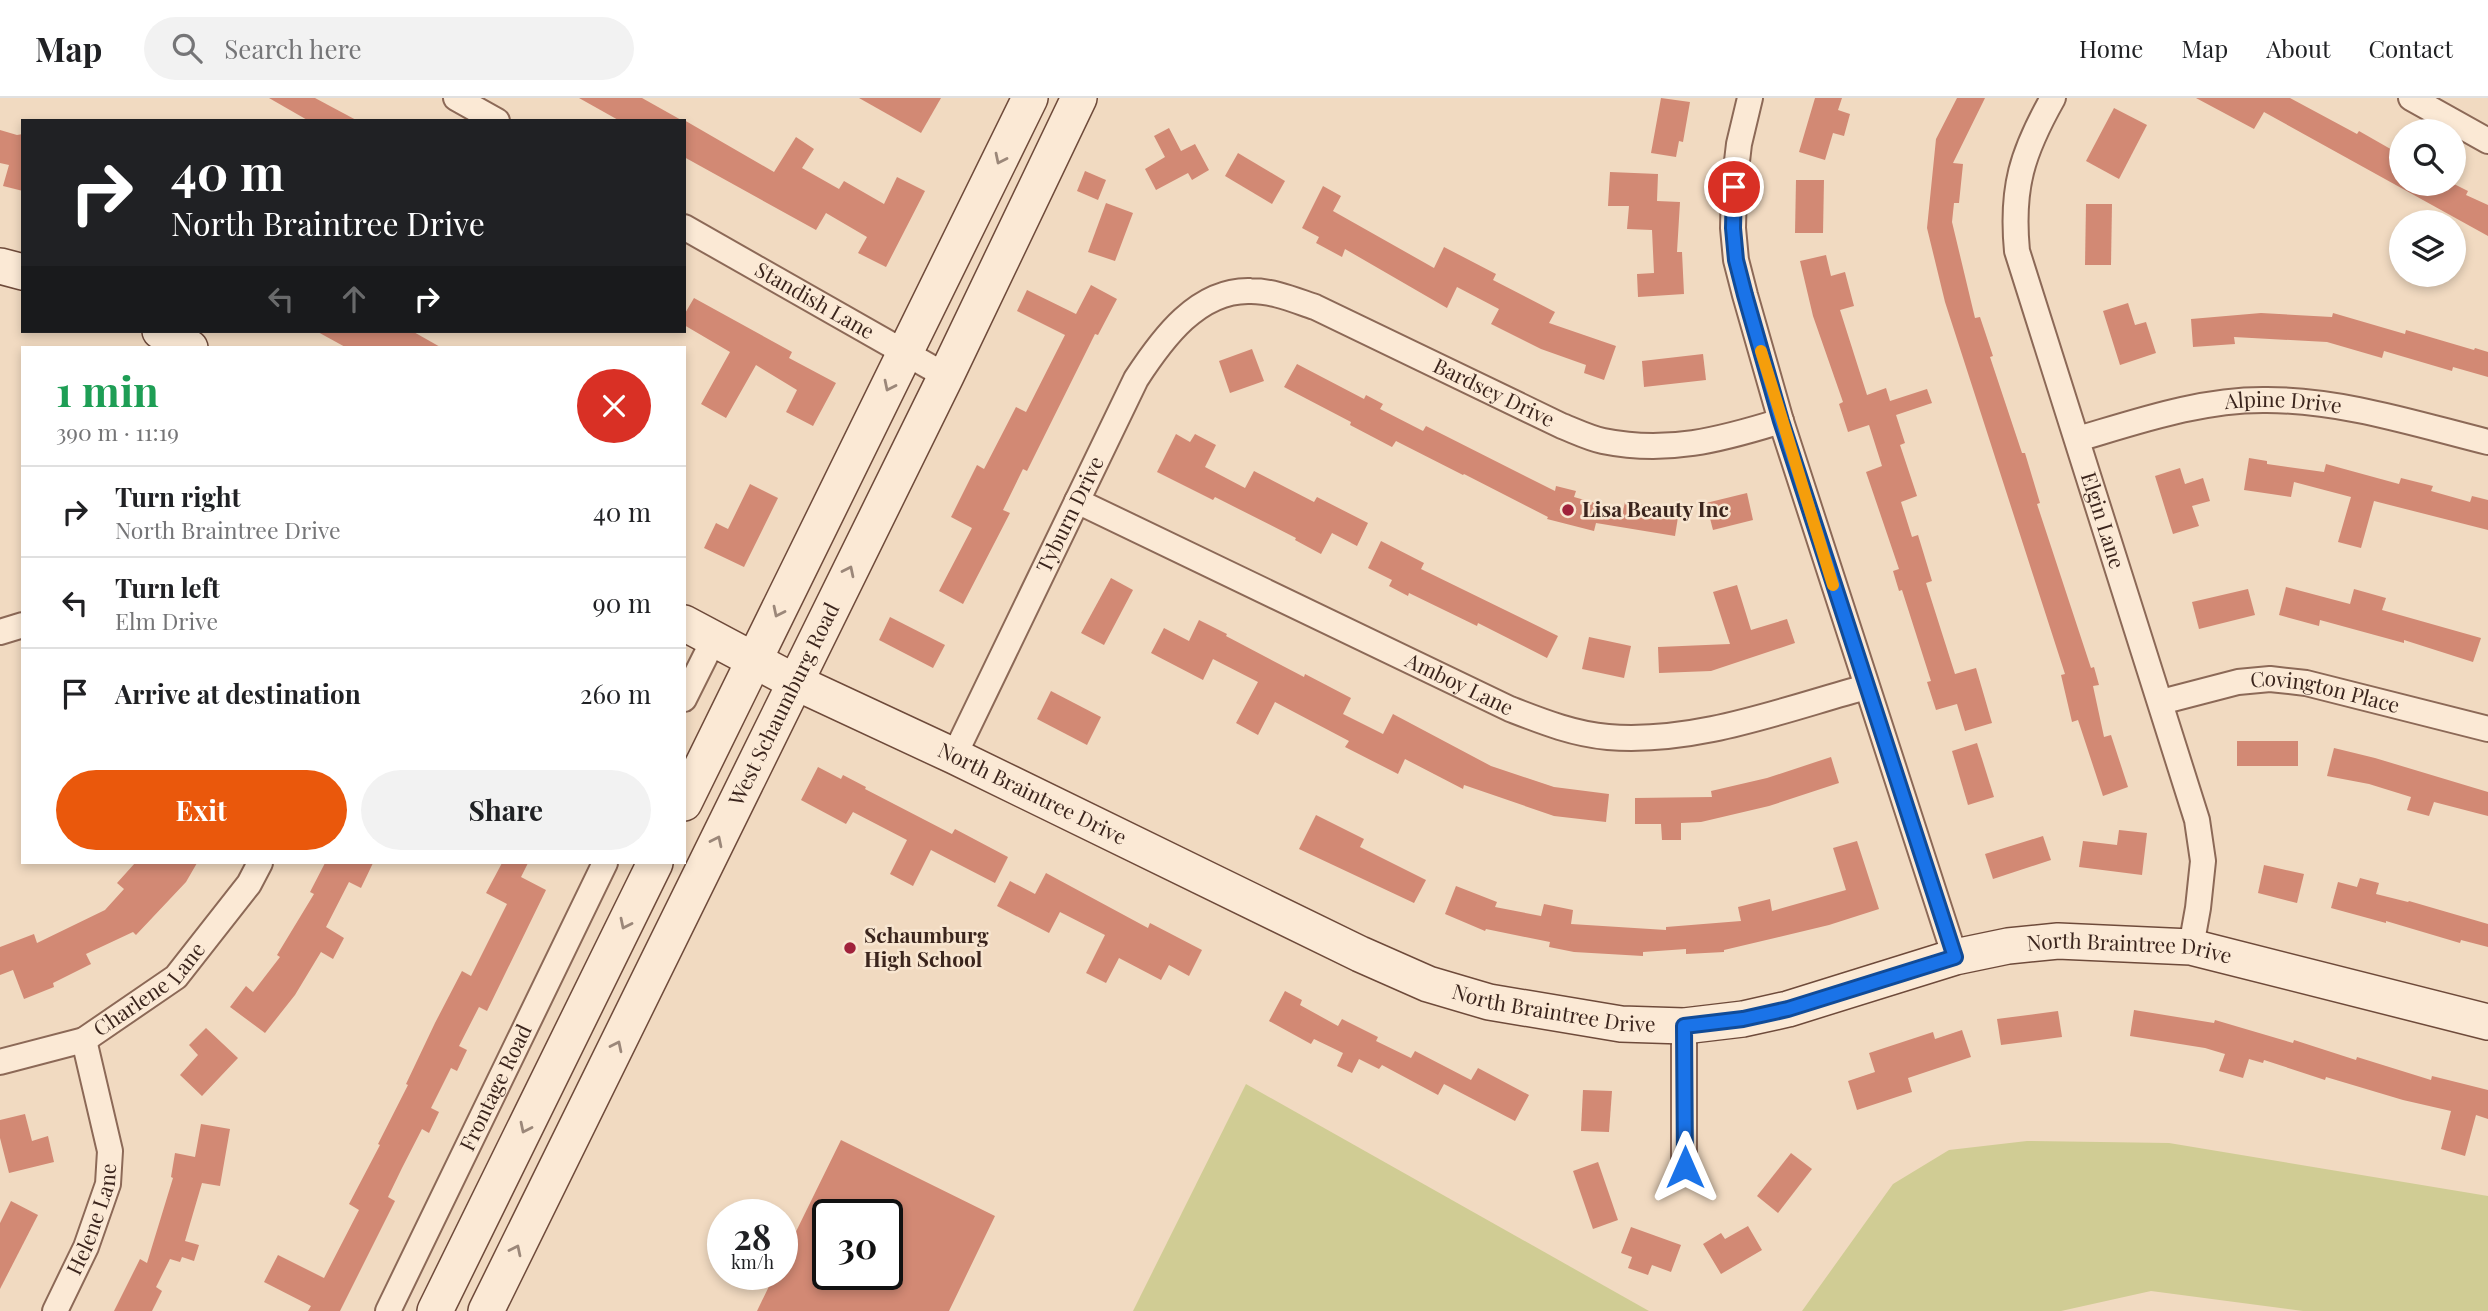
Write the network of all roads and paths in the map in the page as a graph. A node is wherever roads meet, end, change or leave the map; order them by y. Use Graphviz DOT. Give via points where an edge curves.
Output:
graph roads {
  1 [pos="456,98"];
  2 [pos="1030,98"];
  3 [pos="1079,98"];
  4 [pos="1750,98"];
  5 [pos="2053,98"];
  6 [pos="2412,98"];
  7 [pos="493,119"];
  8 [pos="2488,141"];
  9 [pos="686,228"];
  10 [pos="0,266"];
  11 [pos="21,271"];
  12 [pos="1216,296"];
  13 [pos="164,333"];
  14 [pos="186,346"];
  15 [pos="906,351"];
  16 [pos="946,376"];
  17 [pos="1781,421"];
  18 [pos="2078,439"];
  19 [pos="2488,442"];
  20 [pos="1077,501"];
  21 [pos="21,626"];
  22 [pos="699,631"];
  23 [pos="0,632"];
  24 [pos="755,660"];
  25 [pos="794,682"];
  26 [pos="1866,687"];
  27 [pos="686,690"];
  28 [pos="2161,702"];
  29 [pos="2488,729"];
  30 [pos="954,756"];
  31 [pos="686,799"];
  32 [pos="260,864"];
  33 [pos="605,864"];
  34 [pos="655,864"];
  35 [pos="2191,947"];
  36 [pos="1955,957"];
  37 [pos="2488,1023"];
  38 [pos="1684,1026"];
  39 [pos="84,1040"];
  40 [pos="0,1062"];
  41 [pos="1685,1167"];
  42 [pos="55,1311"];
  43 [pos="388,1311"];
  44 [pos="435,1311"];
  45 [pos="486,1311"];
  1 -- 7 [label="street"];
  2 -- 15 [label="main road, one-way"];
  3 -- 16 [label="main road, West Schaumburg Road"];
  4 -- 17 [label="street" via="1734,187 1736,260"];
  5 -- 18 [label="street, Elgin Lane" via="2024,158 2014,218 2017,251"];
  6 -- 8 [label="street"];
  9 -- 15 [label="street, Standish Lane"];
  10 -- 11 [label="main road"];
  12 -- 17 [label="street, Bardsey Drive" via="1250,290 1315,307 1601,441 1645,447 1686,445"];
  12 -- 20 [label="street, Tyburn Drive" via="1186,316 1160,342 1136,379"];
  13 -- 14 [label="main road"];
  15 -- 16 [label="street, Standish Lane"];
  15 -- 24 [label="main road, one-way"];
  25 -- 16 [label="main road, West Schaumburg Road, one-way"];
  17 -- 26 [label="street"];
  18 -- 19 [label="street, Alpine Drive" via="2158,415 2266,400 2374,413"];
  18 -- 28 [label="street, Elgin Lane"];
  20 -- 26 [label="street, Amboy Lane" via="1510,709 1561,729 1606,737 1658,738 1722,727"];
  20 -- 30 [label="street, Tyburn Drive"];
  21 -- 23 [label="street"];
  22 -- 24 [label="main road, North Braintree Drive"];
  22 -- 27 [label="street"];
  24 -- 25 [label="main road, North Braintree Drive"];
  24 -- 31 [label="main road"];
  25 -- 30 [label="main road, North Braintree Drive"];
  45 -- 25 [label="main road, West Schaumburg Road, one-way"];
  26 -- 36 [label="street"];
  28 -- 29 [label="street, Covington Place" via="2238,682 2270,679 2306,683"];
  28 -- 35 [label="street, Elgin Lane" via="2197,820 2203,861"];
  30 -- 38 [label="main road, North Braintree Drive" via="1428,984 1559,1015 1621,1024"];
  32 -- 39 [label="street, Charlene Lane" via="250,884 176,977"];
  33 -- 43 [label="street, Frontage Road"];
  34 -- 44 [label="main road, one-way"];
  35 -- 36 [label="main road, North Braintree Drive" via="2057,941"];
  35 -- 37 [label="main road, North Braintree Drive"];
  36 -- 38 [label="main road, North Braintree Drive" via="1788,1009"];
  38 -- 41 [label="street"];
  39 -- 40 [label="street, Charlene Lane"];
  39 -- 42 [label="street, Helene Lane" via="110,1151 108,1184 86,1247"];
}
